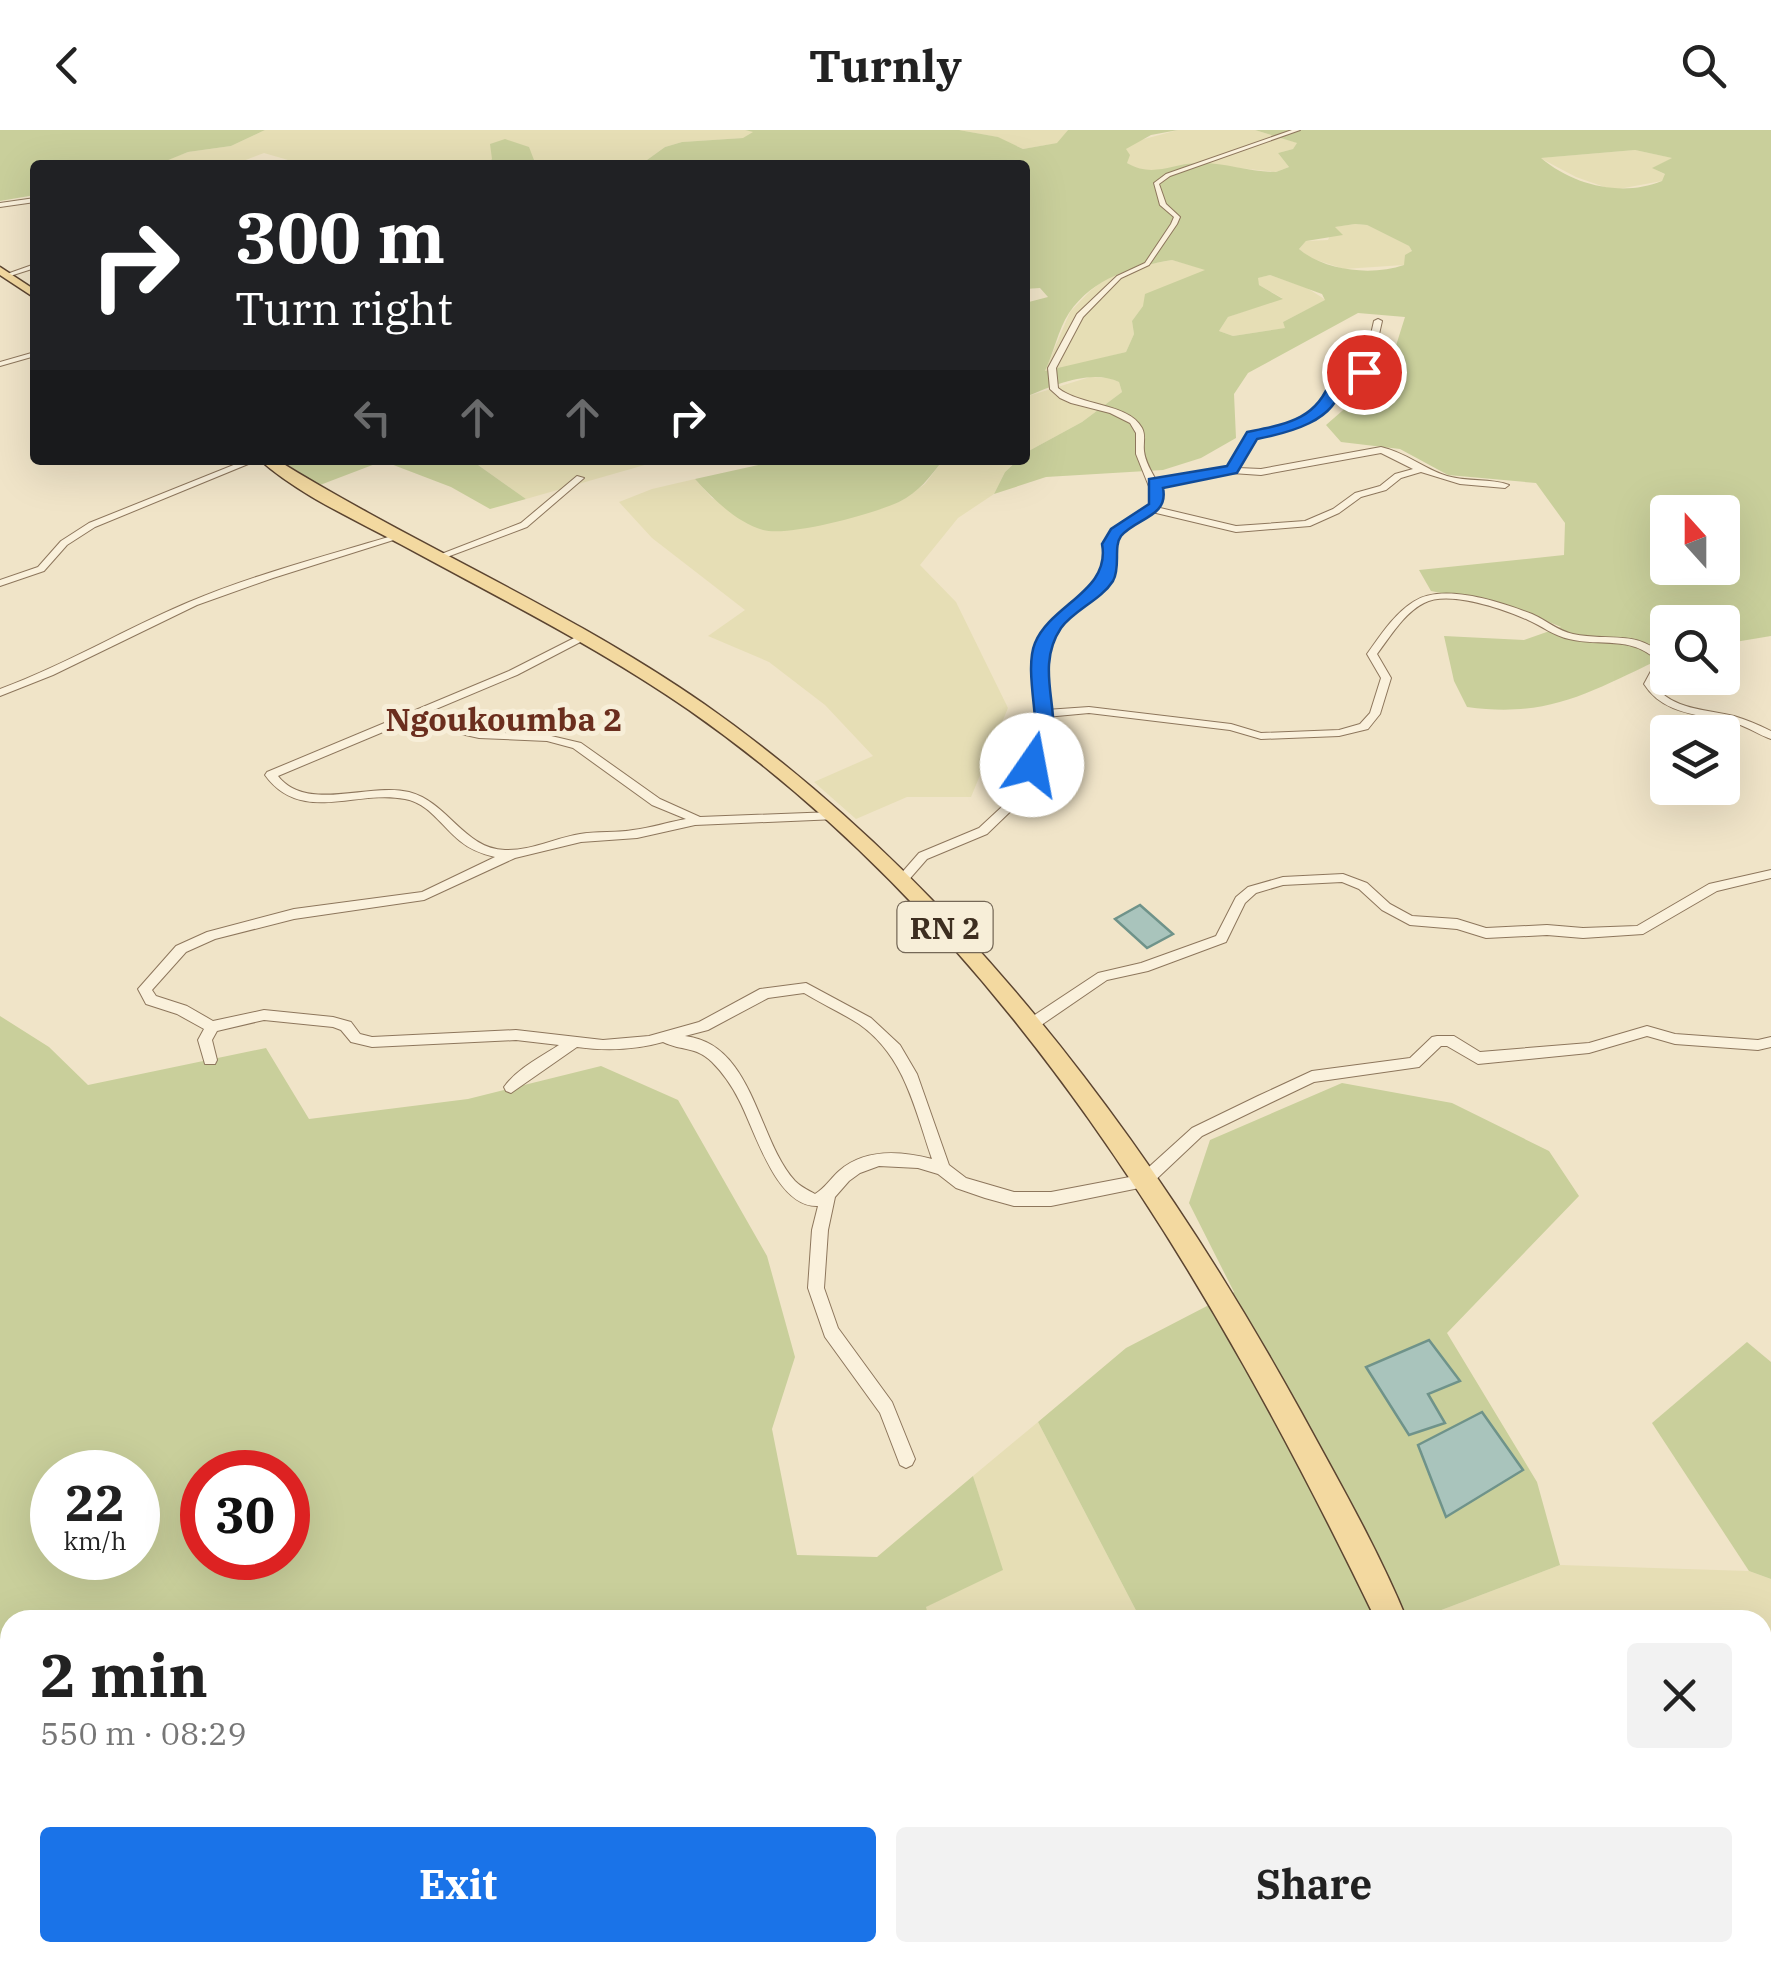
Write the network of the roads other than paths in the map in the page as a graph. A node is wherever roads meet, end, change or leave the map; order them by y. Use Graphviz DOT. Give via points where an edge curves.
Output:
graph roads {
  1 [pos="1297,130"];
  2 [pos="30,201"];
  3 [pos="0,205"];
  4 [pos="30,267"];
  5 [pos="4,272"];
  6 [pos="30,291"];
  7 [pos="1378,321"];
  8 [pos="30,355"];
  9 [pos="0,364"];
  10 [pos="242,465"];
  11 [pos="275,465"];
  12 [pos="1422,469"];
  13 [pos="1232,470"];
  14 [pos="580,478"];
  15 [pos="1154,482"];
  16 [pos="1505,485"];
  17 [pos="1152,509"];
  18 [pos="398,538"];
  19 [pos="436,558"];
  20 [pos="0,583"];
  21 [pos="584,636"];
  22 [pos="0,694"];
  23 [pos="1041,714"];
  24 [pos="406,718"];
  25 [pos="1771,736"];
  26 [pos="832,816"];
  27 [pos="706,821"];
  28 [pos="517,852"];
  29 [pos="1771,874"];
  30 [pos="902,880"];
  31 [pos="1029,1026"];
  32 [pos="212,1028"];
  33 [pos="649,1042"];
  34 [pos="1771,1042"];
  35 [pos="572,1044"];
  36 [pos="210,1060"];
  37 [pos="512,1087"];
  38 [pos="943,1168"];
  39 [pos="1144,1181"];
  40 [pos="828,1197"];
  41 [pos="906,1458"];
  42 [pos="1387,1610"];
  1 -- 15 [label="street" via="1156,184 1163,205 1177,216 1174,224 1147,264 1119,278 1080,316 1052,368 1054,389 1064,398 1136,425"];
  2 -- 3 [label="street"];
  4 -- 5 [label="street"];
  5 -- 6 [label="main road"];
  7 -- 13 [label="street" via="1360,367 1364,376 1335,382 1325,406 1288,429 1252,435"];
  8 -- 9 [label="street"];
  10 -- 20 [label="street" via="92,525 64,542 40,569"];
  11 -- 18 [label="main road, RN 2"];
  12 -- 13 [label="street" via="1381,450 1261,472"];
  12 -- 16 [label="street" via="1474,486"];
  12 -- 17 [label="street" via="1307,524 1236,528"];
  13 -- 15 [label="street"];
  14 -- 19 [label="street" via="524,525"];
  15 -- 17 [label="street" via="1158,499"];
  17 -- 23 [label="street" via="1116,532 1106,580 1046,635"];
  18 -- 19 [label="main road, RN 2"];
  18 -- 22 [label="street" via="213,596"];
  19 -- 21 [label="main road, RN 2"];
  21 -- 24 [label="street"];
  21 -- 26 [label="main road, RN 2" via="745,742"];
  23 -- 25 [label="street" via="1089,710 1261,736 1364,728 1386,678 1372,654 1401,616 1424,599 1440,598 1512,611 1568,637 1645,644 1662,659 1649,684 1653,694"];
  23 -- 30 [label="street" via="1044,744 1010,804 983,830 924,856"];
  24 -- 27 [label="street" via="479,735 577,745 656,802"];
  24 -- 28 [label="street" via="272,780 308,799 406,794 446,819 463,842 495,854"];
  26 -- 27 [label="street"];
  26 -- 30 [label="main road, RN 2"];
  27 -- 28 [label="street"];
  28 -- 32 [label="street" via="424,896 294,914 181,948 146,989 151,1000"];
  29 -- 31 [label="street" via="1713,887 1639,931 1583,933 1486,933 1410,920 1343,878 1283,881 1240,900 1221,940 1102,976"];
  30 -- 31 [label="main road, RN 2"];
  31 -- 39 [label="main road, RN 2"];
  32 -- 35 [label="street" via="264,1015 333,1022 372,1042 516,1036"];
  32 -- 36 [label="street" via="205,1040"];
  33 -- 35 [label="street"];
  33 -- 38 [label="street" via="703,1026 765,992 806,988 866,1022 895,1048"];
  33 -- 40 [label="street" via="681,1039 708,1052 734,1076 789,1184 814,1200"];
  34 -- 39 [label="street" via="1647,1032 1588,1048 1478,1058 1449,1040 1436,1041 1414,1062 1312,1077 1196,1132"];
  35 -- 37 [label="street"];
  38 -- 39 [label="street" via="961,1183 1014,1199 1062,1198"];
  38 -- 40 [label="street" via="882,1159 852,1170"];
  39 -- 42 [label="main road, RN 2" via="1288,1410"];
  40 -- 41 [label="street" via="816,1288 831,1332 886,1408"];
}
